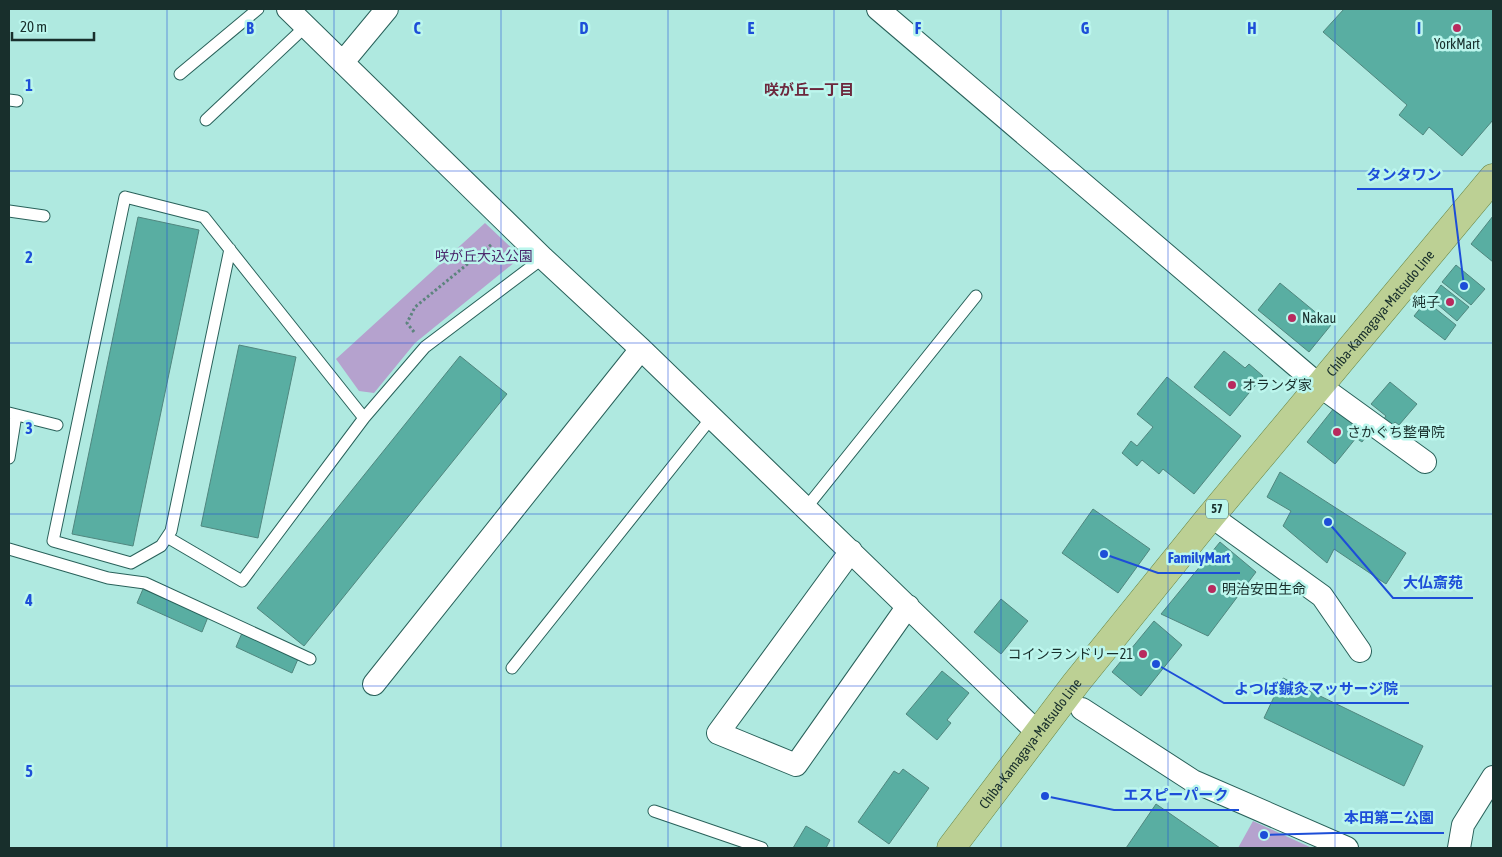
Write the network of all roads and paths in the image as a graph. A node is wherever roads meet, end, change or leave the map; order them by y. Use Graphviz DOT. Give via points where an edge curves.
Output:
graph roads {
  1 [pos="258,9"];
  2 [pos="288,9"];
  3 [pos="387,9"];
  4 [pos="882,10"];
  5 [pos="306,26"];
  6 [pos="344,62"];
  7 [pos="180,74"];
  8 [pos="206,120"];
  9 [pos="1493,178"];
  10 [pos="9,211"];
  11 [pos="44,216"];
  12 [pos="512,228"];
  13 [pos="230,249"];
  14 [pos="543,258"];
  15 [pos="976,296"];
  16 [pos="425,347"];
  17 [pos="641,349"];
  18 [pos="1320,386"];
  19 [pos="13,414"];
  20 [pos="712,417"];
  21 [pos="364,418"];
  22 [pos="56,425"];
  23 [pos="9,458"];
  24 [pos="1425,462"];
  25 [pos="806,508"];
  26 [pos="1211,516"];
  27 [pos="167,537"];
  28 [pos="9,549"];
  29 [pos="851,552"];
  30 [pos="908,606"];
  31 [pos="1360,651"];
  32 [pos="310,659"];
  33 [pos="512,668"];
  34 [pos="374,684"];
  35 [pos="1074,703"];
  36 [pos="1038,733"];
  37 [pos="1493,777"];
  38 [pos="654,811"];
  39 [pos="762,848"];
  40 [pos="951,848"];
  41 [pos="1347,848"];
  42 [pos="1459,848"];
  1 -- 7 [label="lane"];
  2 -- 5 [label="street"];
  3 -- 6 [label="street"];
  4 -- 18 [label="street"];
  5 -- 6 [label="street"];
  5 -- 8 [label="lane"];
  6 -- 12 [label="street"];
  9 -- 18 [label="main road, Chiba-Kamagaya-Matsudo Line / 57"];
  10 -- 11 [label="lane"];
  12 -- 14 [label="street"];
  12 -- 16 [label="path" via="415,307 407,324"];
  13 -- 21 [label="lane"];
  13 -- 27 [label="lane" via="171,531"];
  13 -- 27 [label="lane" via="204,217 125,196 53,541 131,563 161,546"];
  14 -- 16 [label="lane"];
  14 -- 17 [label="street"];
  15 -- 25 [label="lane"];
  16 -- 21 [label="lane"];
  17 -- 20 [label="street"];
  17 -- 34 [label="street"];
  18 -- 24 [label="street"];
  18 -- 26 [label="main road, Chiba-Kamagaya-Matsudo Line / 57"];
  19 -- 22 [label="lane"];
  19 -- 23 [label="lane"];
  20 -- 25 [label="street"];
  20 -- 33 [label="lane"];
  21 -- 27 [label="lane" via="242,581"];
  25 -- 29 [label="street"];
  26 -- 31 [label="street" via="1322,596"];
  26 -- 35 [label="main road, Chiba-Kamagaya-Matsudo Line / 57"];
  28 -- 32 [label="lane" via="108,578 146,583"];
  29 -- 30 [label="street"];
  29 -- 30 [label="street" via="718,733 796,765"];
  30 -- 36 [label="street"];
  35 -- 36 [label="main road, Chiba-Kamagaya-Matsudo Line / 57"];
  35 -- 41 [label="street" via="1192,780"];
  36 -- 40 [label="main road, Chiba-Kamagaya-Matsudo Line / 57"];
  37 -- 42 [label="street" via="1463,826"];
  38 -- 39 [label="lane"];
}
